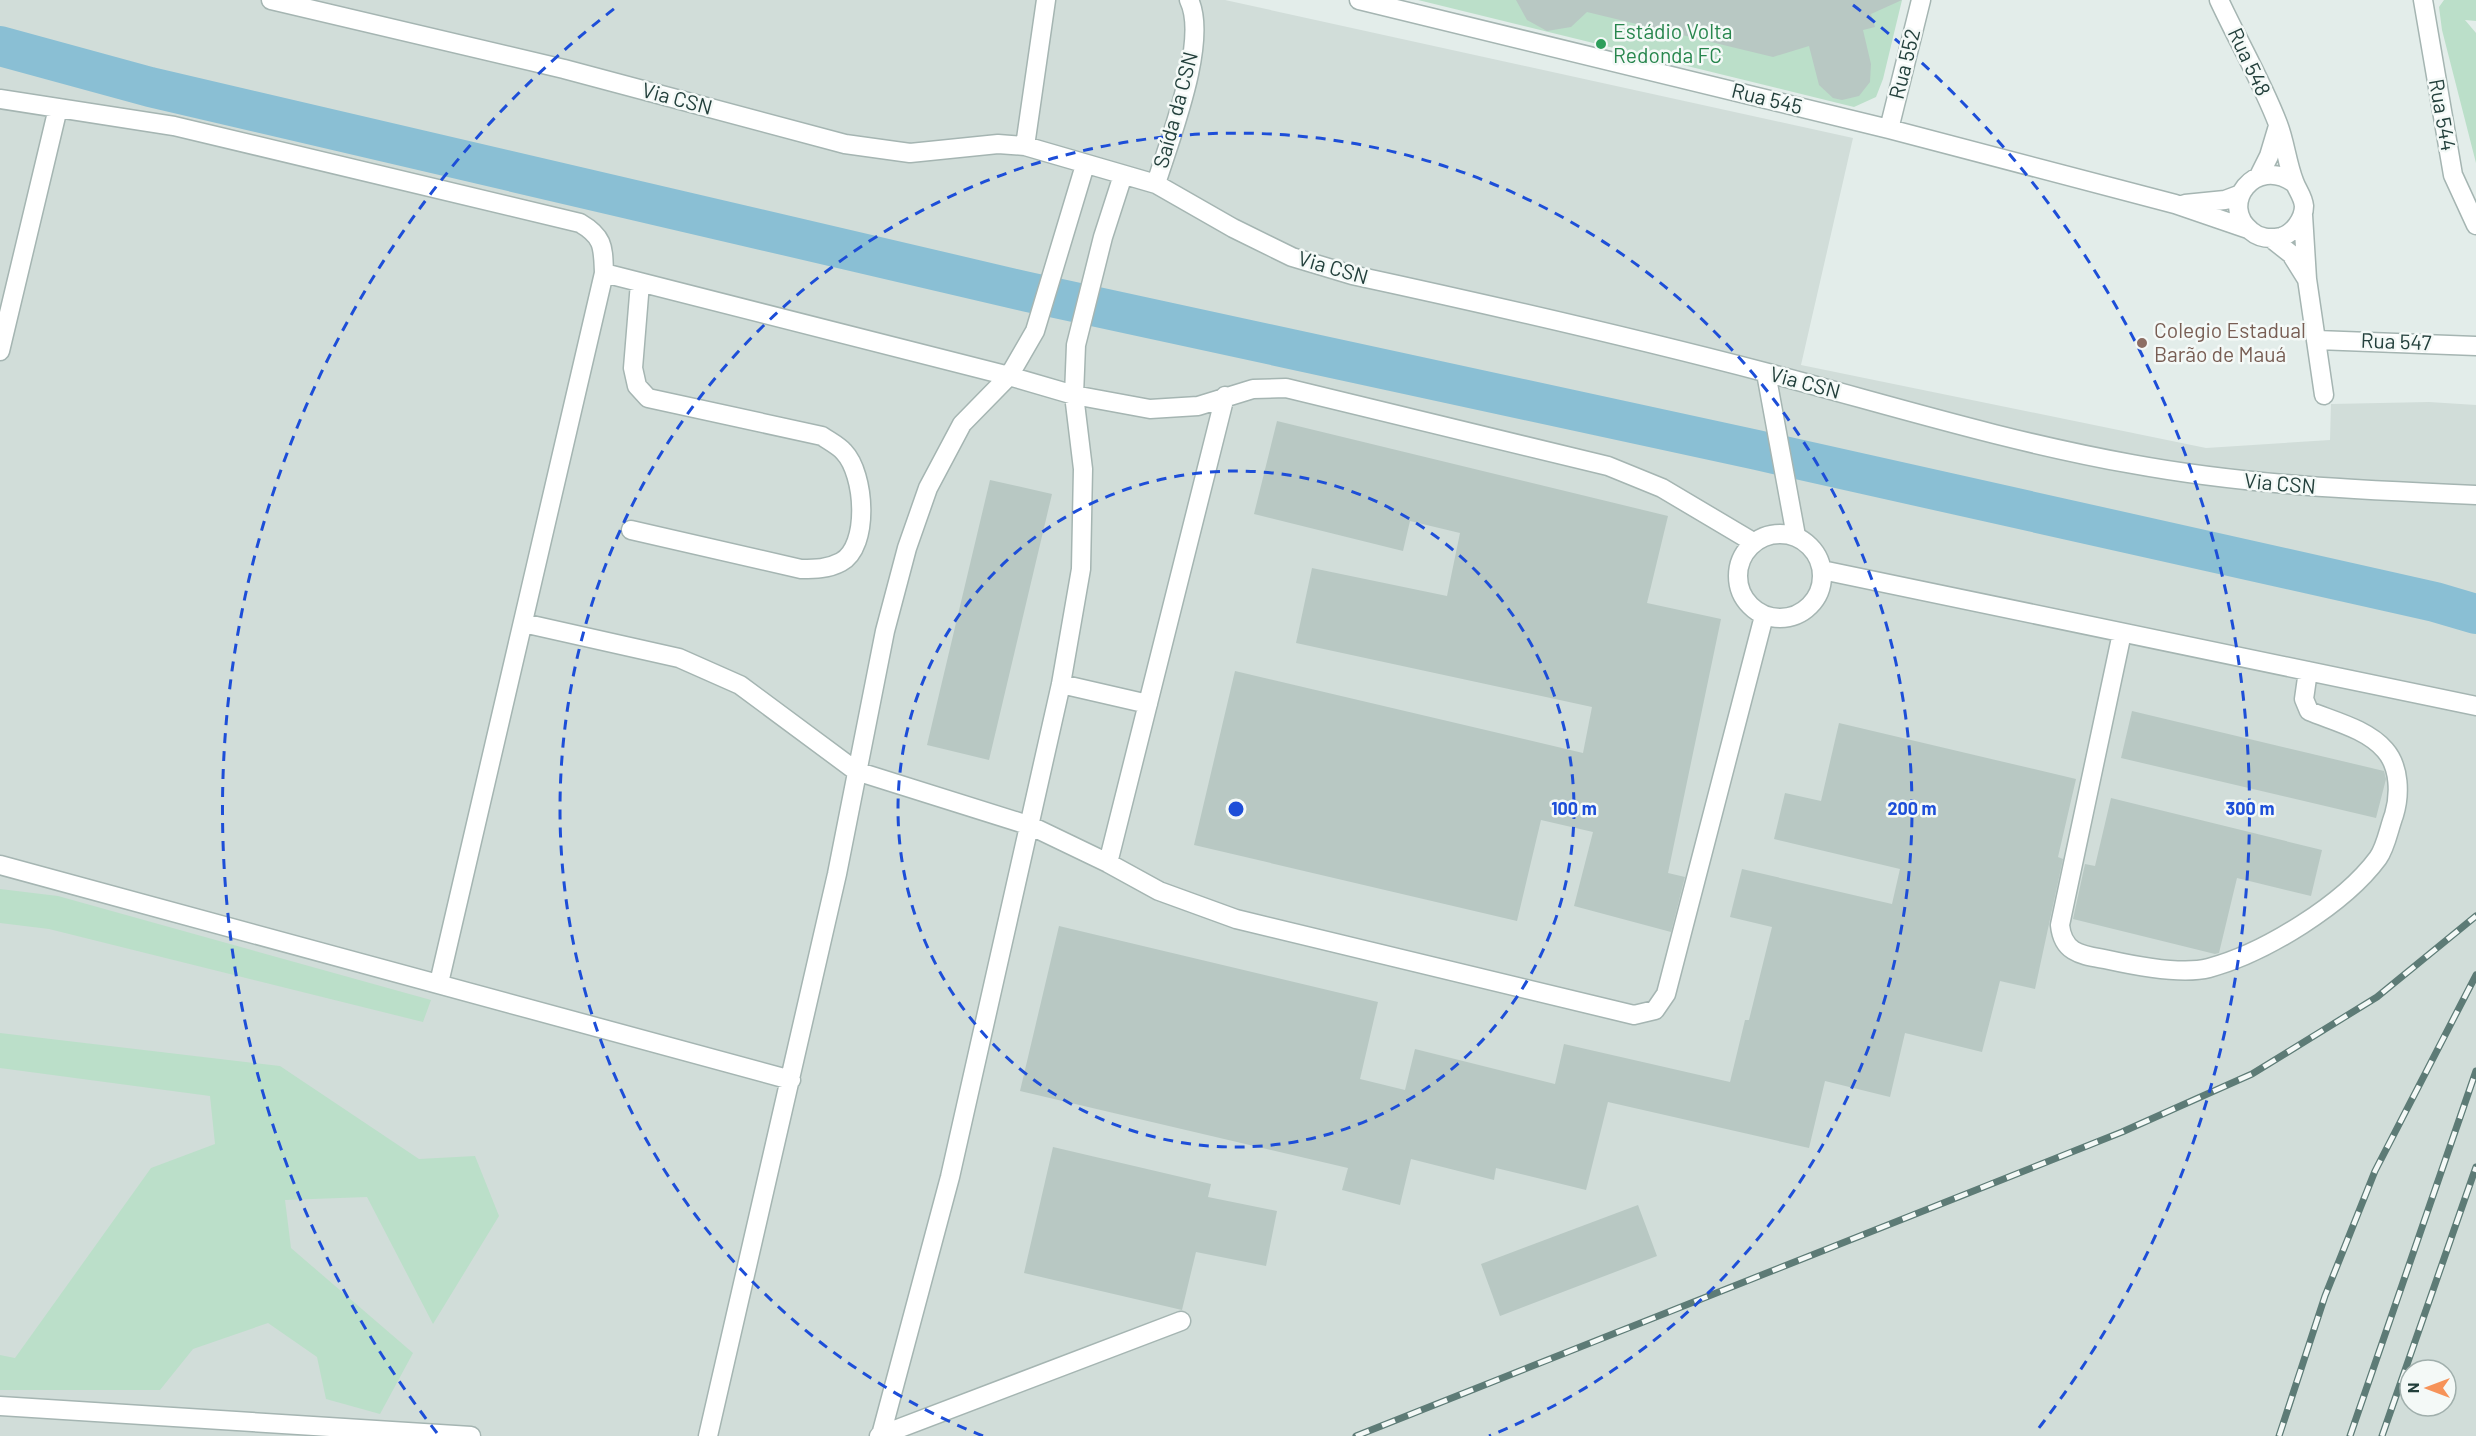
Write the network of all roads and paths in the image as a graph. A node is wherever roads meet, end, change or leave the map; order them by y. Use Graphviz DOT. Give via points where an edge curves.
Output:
graph roads {
  1 [pos="271,0"];
  2 [pos="1046,0"];
  3 [pos="1189,0"];
  4 [pos="1359,0"];
  5 [pos="1922,0"];
  6 [pos="2219,0"];
  7 [pos="2423,0"];
  8 [pos="0,99"];
  9 [pos="58,108"];
  10 [pos="2278,125"];
  11 [pos="1889,129"];
  12 [pos="1024,146"];
  13 [pos="1085,165"];
  14 [pos="1123,176"];
  15 [pos="2259,176"];
  16 [pos="2294,183"];
  17 [pos="1156,184"];
  18 [pos="2241,194"];
  19 [pos="2175,204"];
  20 [pos="2303,214"];
  21 [pos="2476,225"];
  22 [pos="2248,229"];
  23 [pos="2272,239"];
  24 [pos="604,273"];
  25 [pos="2307,279"];
  26 [pos="640,283"];
  27 [pos="2317,340"];
  28 [pos="2476,346"];
  29 [pos="0,351"];
  30 [pos="1766,373"];
  31 [pos="1009,376"];
  32 [pos="1074,395"];
  33 [pos="2324,395"];
  34 [pos="1225,396"];
  35 [pos="2476,495"];
  36 [pos="631,530"];
  37 [pos="1796,536"];
  38 [pos="1753,542"];
  39 [pos="1822,570"];
  40 [pos="1764,616"];
  41 [pos="523,623"];
  42 [pos="2122,633"];
  43 [pos="2307,671"];
  44 [pos="1060,684"];
  45 [pos="1148,704"];
  46 [pos="2476,706"];
  47 [pos="856,771"];
  48 [pos="1030,826"];
  49 [pos="1108,863"];
  50 [pos="0,865"];
  51 [pos="439,983"];
  52 [pos="790,1080"];
  53 [pos="1181,1320"];
  54 [pos="0,1406"];
  55 [pos="880,1435"];
  56 [pos="471,1436"];
  57 [pos="708,1436"];
  1 -- 12 [label="street, Via CSN" via="564,69 845,144 910,153 998,144"];
  2 -- 12 [label="street"];
  3 -- 17 [label="street, Saída da CSN" via="1194,40 1190,71"];
  4 -- 11 [label="street, Rua 545"];
  5 -- 11 [label="street, Rua 552"];
  6 -- 10 [label="street, Rua 548"];
  7 -- 21 [label="street, Rua 544" via="2453,176"];
  8 -- 9 [label="street"];
  9 -- 24 [label="street" via="174,126 580,224 595,232 603,247"];
  9 -- 29 [label="street"];
  10 -- 15 [label="street"];
  10 -- 16 [label="street, Rua 548"];
  11 -- 19 [label="street, Rua 545"];
  12 -- 13 [label="street, Via CSN"];
  13 -- 14 [label="street, Via CSN"];
  13 -- 31 [label="street" via="1035,331"];
  14 -- 17 [label="street, Via CSN"];
  14 -- 32 [label="street" via="1076,345"];
  15 -- 16 [label="street" via="2272,173"];
  15 -- 18 [label="street"];
  16 -- 20 [label="street" via="2301,194"];
  17 -- 30 [label="street, Via CSN" via="1292,257 1352,275"];
  18 -- 19 [label="street, Rua 545"];
  18 -- 22 [label="street" via="2241,218"];
  19 -- 22 [label="street, Rua 545"];
  20 -- 23 [label="street" via="2294,229"];
  20 -- 25 [label="street"];
  22 -- 23 [label="street"];
  23 -- 25 [label="street" via="2291,254"];
  24 -- 26 [label="street"];
  24 -- 41 [label="street"];
  25 -- 27 [label="street"];
  26 -- 31 [label="street"];
  26 -- 36 [label="street" via="633,368 637,386 648,398 822,436 844,452 858,474 862,511 856,543 843,561 825,569 801,569"];
  27 -- 28 [label="street, Rua 547"];
  27 -- 33 [label="street"];
  30 -- 35 [label="street, Via CSN" via="1967,428 2130,464 2307,487"];
  30 -- 37 [label="street"];
  31 -- 32 [label="street"];
  31 -- 47 [label="street" via="962,424 928,488 891,610"];
  32 -- 34 [label="street" via="1150,409 1198,406"];
  32 -- 44 [label="street" via="1083,469 1081,569"];
  34 -- 38 [label="street" via="1253,389 1286,388 1608,466 1662,488"];
  34 -- 45 [label="street"];
  37 -- 38 [label="street" via="1766,535"];
  37 -- 39 [label="street" via="1808,544"];
  38 -- 40 [label="street" via="1738,567 1738,582 1751,608"];
  39 -- 40 [label="street" via="1819,592 1806,610 1793,617"];
  39 -- 42 [label="street"];
  40 -- 49 [label="street" via="1666,994 1655,1010 1634,1015 1236,919 1159,891"];
  41 -- 47 [label="street" via="689,662 740,685"];
  41 -- 51 [label="street"];
  42 -- 43 [label="street"];
  42 -- 43 [label="street" via="2060,925 2061,938 2081,954 2148,968 2206,969 2252,953 2342,897 2380,856 2397,804 2397,775 2386,751 2372,738 2309,711 2304,699"];
  43 -- 46 [label="street"];
  44 -- 45 [label="street"];
  44 -- 48 [label="street"];
  45 -- 49 [label="street"];
  47 -- 48 [label="street"];
  47 -- 52 [label="street"];
  48 -- 49 [label="street"];
  48 -- 55 [label="street" via="950,1178"];
  50 -- 51 [label="street"];
  51 -- 52 [label="street"];
  52 -- 57 [label="street"];
  53 -- 55 [label="street"];
  54 -- 56 [label="street"];
}
